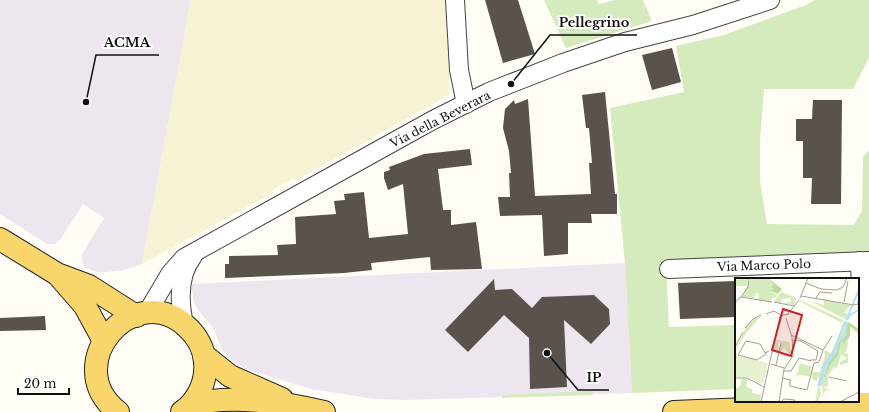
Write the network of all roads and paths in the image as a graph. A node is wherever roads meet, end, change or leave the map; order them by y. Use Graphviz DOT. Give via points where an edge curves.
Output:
graph roads {
  1 [pos="455,0"];
  2 [pos="770,0"];
  3 [pos="466,104"];
  4 [pos="1,240"];
  5 [pos="195,253"];
  6 [pos="865,261"];
  7 [pos="668,269"];
  8 [pos="57,274"];
  9 [pos="142,315"];
  10 [pos="184,324"];
  11 [pos="104,340"];
  12 [pos="204,356"];
  13 [pos="867,404"];
  14 [pos="186,408"];
  15 [pos="316,410"];
  16 [pos="118,412"];
  17 [pos="674,412"];
  1 -- 3 [label="street" via="459,70"];
  2 -- 3 [label="street, Via della Beverara" via="693,25 625,42 510,84"];
  3 -- 5 [label="street, Via della Beverara"];
  4 -- 8 [label="main road"];
  5 -- 9 [label="street, Via della Beverara" via="178,264"];
  5 -- 10 [label="street" via="187,266 180,290"];
  6 -- 7 [label="street, Via Marco Polo"];
  6 -- 13 [label="street, Via Marco Polo"];
  8 -- 9 [label="main road" via="89,286"];
  8 -- 11 [label="main road" via="84,306"];
  9 -- 10 [label="main road" via="163,315"];
  9 -- 11 [label="main road" via="115,327"];
  10 -- 12 [label="main road" via="195,336"];
  11 -- 16 [label="main road" via="97,358 97,379 106,399"];
  12 -- 14 [label="main road" via="206,367 203,384"];
  12 -- 15 [label="main road" via="230,376"];
  13 -- 17 [label="main road, Via Marco Polo"];
  14 -- 15 [label="main road" via="208,401 230,400"];
}
